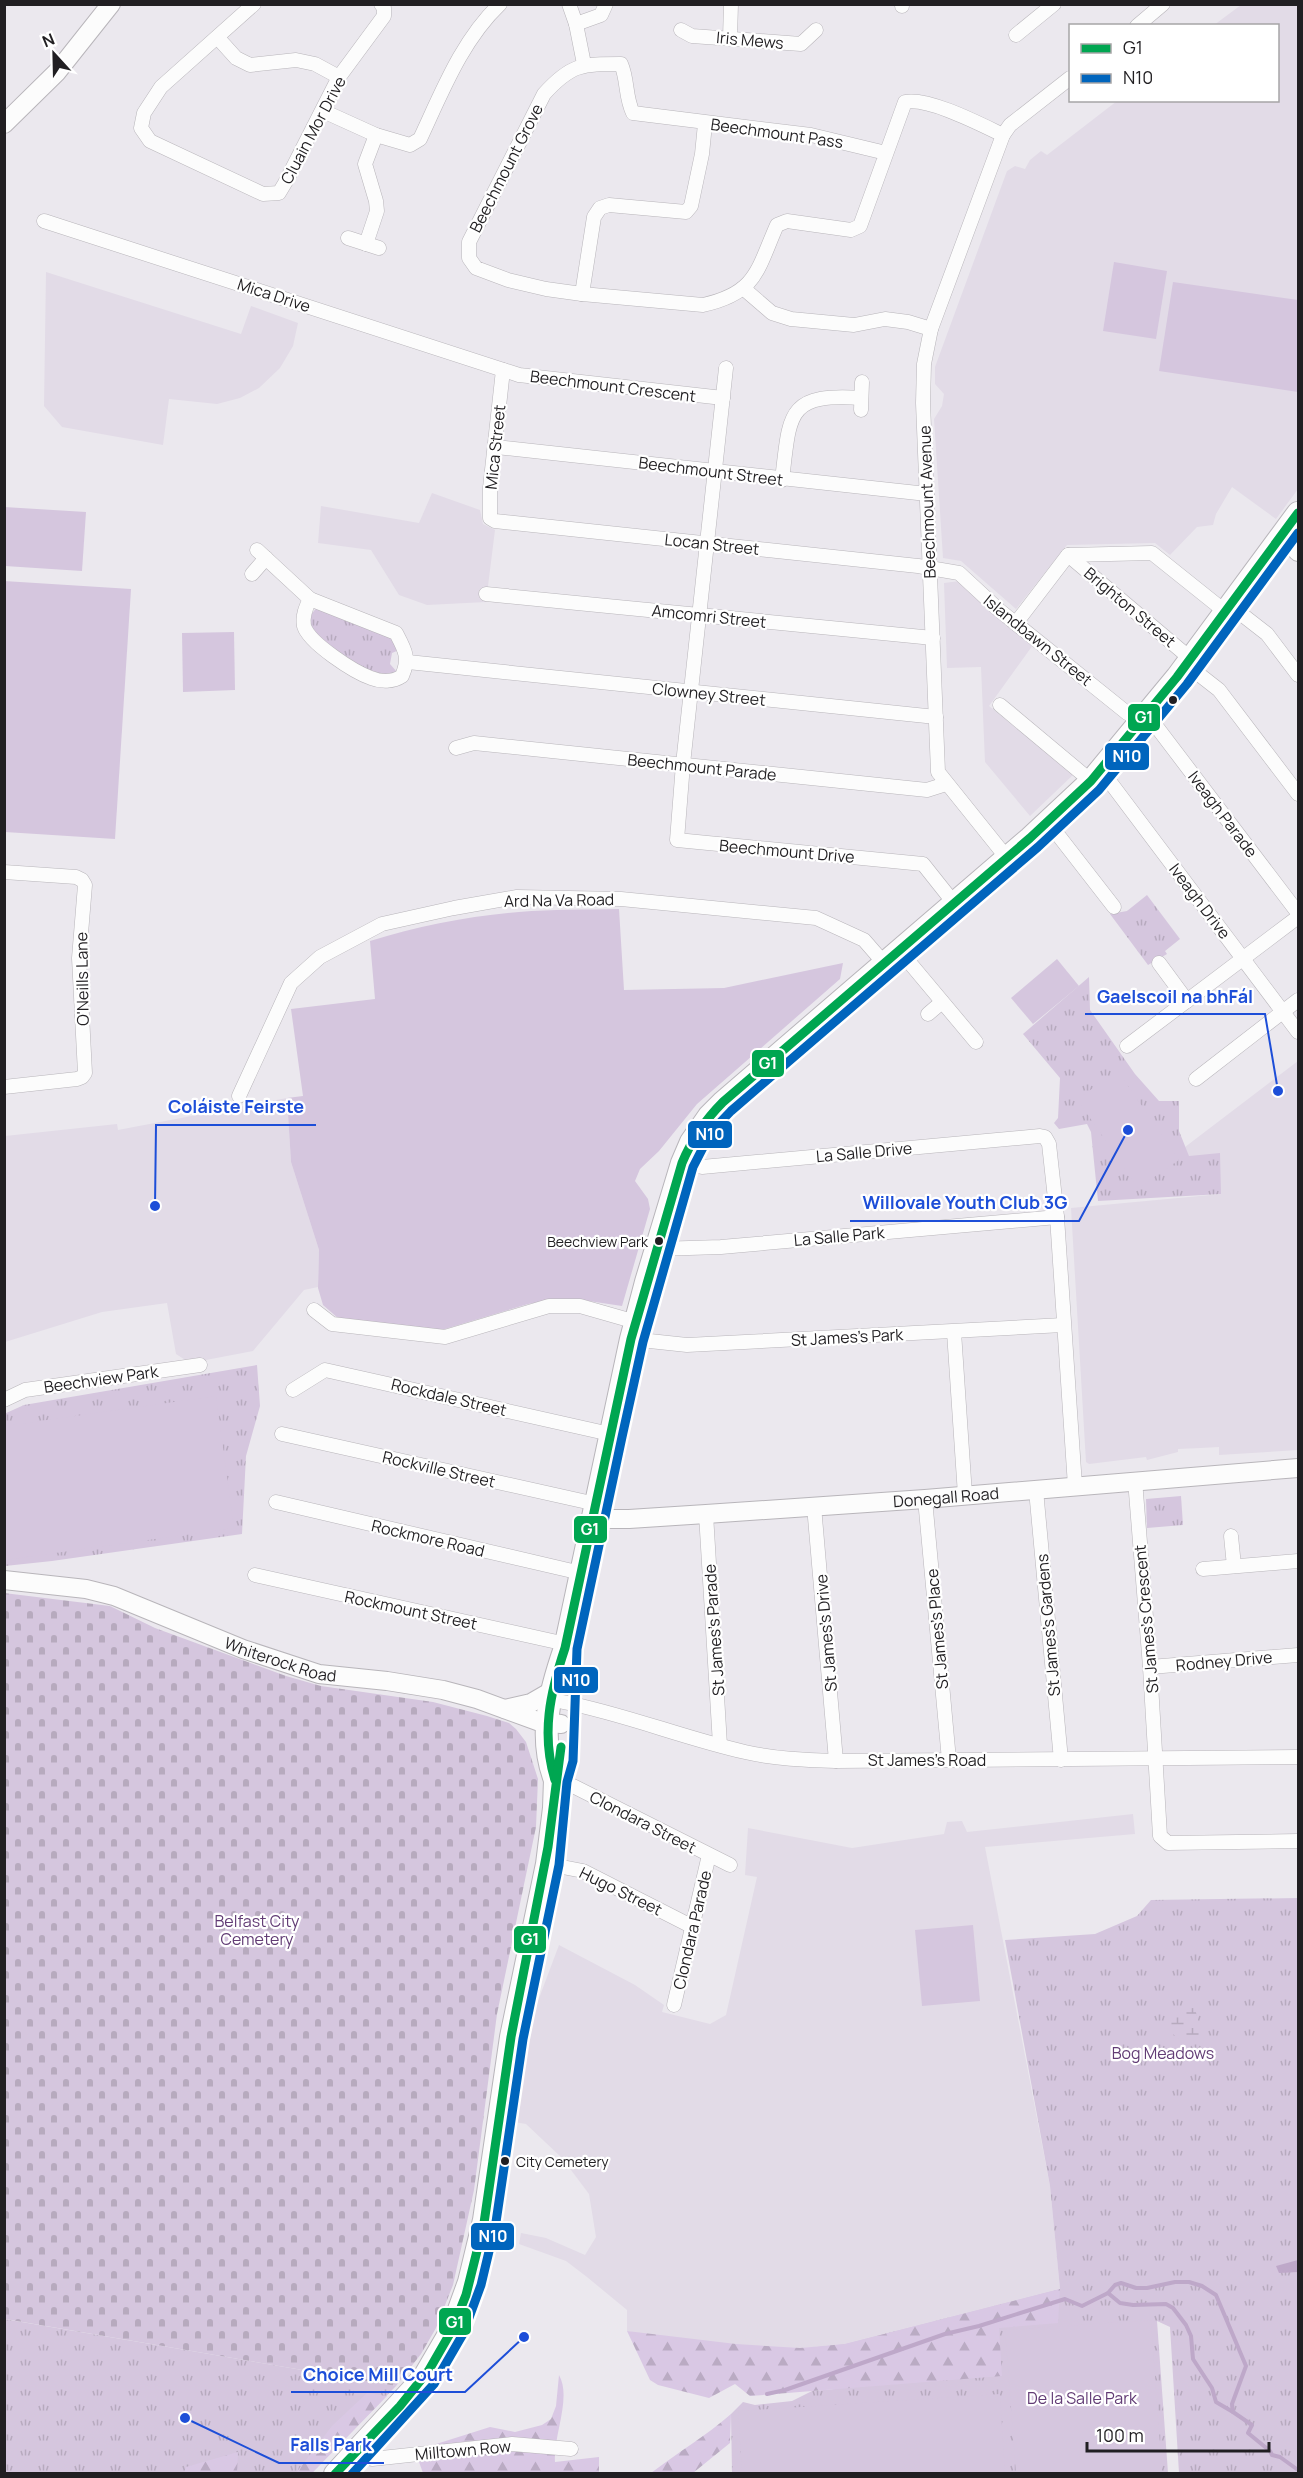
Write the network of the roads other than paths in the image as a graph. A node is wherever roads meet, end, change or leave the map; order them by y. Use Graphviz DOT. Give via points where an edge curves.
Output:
graph roads {
  1 [pos="111,4"];
  2 [pos="254,4"];
  3 [pos="381,4"];
  4 [pos="501,4"];
  5 [pos="569,4"];
  6 [pos="606,4"];
  7 [pos="731,4"];
  8 [pos="1054,4"];
  9 [pos="1162,4"];
  10 [pos="576,24"];
  11 [pos="1139,24"];
  12 [pos="681,30"];
  13 [pos="816,30"];
  14 [pos="1016,35"];
  15 [pos="218,38"];
  16 [pos="730,38"];
  17 [pos="584,64"];
  18 [pos="339,77"];
  19 [pos="1069,80"];
  20 [pos="323,111"];
  21 [pos="705,123"];
  22 [pos="4,124"];
  23 [pos="376,135"];
  24 [pos="1003,135"];
  25 [pos="886,153"];
  26 [pos="44,221"];
  27 [pos="348,238"];
  28 [pos="742,288"];
  29 [pos="582,294"];
  30 [pos="931,329"];
  31 [pos="726,369"];
  32 [pos="503,370"];
  33 [pos="862,382"];
  34 [pos="723,398"];
  35 [pos="496,447"];
  36 [pos="715,472"];
  37 [pos="782,480"];
  38 [pos="927,494"];
  39 [pos="1299,513"];
  40 [pos="495,521"];
  41 [pos="1283,535"];
  42 [pos="707,544"];
  43 [pos="1299,552"];
  44 [pos="1068,555"];
  45 [pos="929,568"];
  46 [pos="252,574"];
  47 [pos="486,594"];
  48 [pos="310,599"];
  49 [pos="1228,608"];
  50 [pos="700,615"];
  51 [pos="1016,623"];
  52 [pos="933,638"];
  53 [pos="1189,662"];
  54 [pos="408,663"];
  55 [pos="1299,675"];
  56 [pos="691,692"];
  57 [pos="1000,705"];
  58 [pos="936,717"];
  59 [pos="1143,720"];
  60 [pos="456,748"];
  61 [pos="683,764"];
  62 [pos="1096,776"];
  63 [pos="946,784"];
  64 [pos="1299,794"];
  65 [pos="1048,822"];
  66 [pos="1007,858"];
  67 [pos="4,872"];
  68 [pos="954,903"];
  69 [pos="1114,907"];
  70 [pos="1299,915"];
  71 [pos="891,957"];
  72 [pos="1243,959"];
  73 [pos="1159,963"];
  74 [pos="1299,1000"];
  75 [pos="1187,1001"];
  76 [pos="942,1002"];
  77 [pos="1283,1012"];
  78 [pos="928,1014"];
  79 [pos="1299,1032"];
  80 [pos="976,1042"];
  81 [pos="1127,1046"];
  82 [pos="1196,1079"];
  83 [pos="4,1087"];
  84 [pos="239,1096"];
  85 [pos="682,1163"];
  86 [pos="1057,1217"];
  87 [pos="657,1249"];
  88 [pos="314,1310"];
  89 [pos="1063,1325"];
  90 [pos="633,1330"];
  91 [pos="954,1332"];
  92 [pos="200,1365"];
  93 [pos="293,1390"];
  94 [pos="4,1400"];
  95 [pos="282,1434"];
  96 [pos="610,1434"];
  97 [pos="1299,1468"];
  98 [pos="1135,1480"];
  99 [pos="1075,1486"];
  100 [pos="1036,1490"];
  101 [pos="965,1495"];
  102 [pos="925,1499"];
  103 [pos="276,1502"];
  104 [pos="814,1506"];
  105 [pos="594,1510"];
  106 [pos="706,1514"];
  107 [pos="1232,1536"];
  108 [pos="1299,1561"];
  109 [pos="1234,1566"];
  110 [pos="1203,1569"];
  111 [pos="581,1574"];
  112 [pos="255,1575"];
  113 [pos="4,1580"];
  114 [pos="566,1646"];
  115 [pos="1299,1655"];
  116 [pos="1150,1667"];
  117 [pos="506,1709"];
  118 [pos="556,1710"];
  119 [pos="720,1745"];
  120 [pos="1299,1757"];
  121 [pos="1155,1758"];
  122 [pos="949,1760"];
  123 [pos="1061,1760"];
  124 [pos="836,1761"];
  125 [pos="555,1782"];
  126 [pos="1299,1841"];
  127 [pos="709,1856"];
  128 [pos="547,1864"];
  129 [pos="729,1866"];
  130 [pos="692,1926"];
  131 [pos="674,2005"];
  132 [pos="359,2449"];
  133 [pos="571,2449"];
  134 [pos="335,2474"];
  1 -- 22 [label="street" via="57,72"];
  2 -- 15 [label="street, Cluain Mor Drive"];
  3 -- 18 [label="street, Cluain Mor Drive" via="384,16"];
  4 -- 23 [label="street" via="481,23 455,66 420,139 410,145"];
  5 -- 10 [label="street"];
  6 -- 10 [label="street" via="601,15"];
  7 -- 16 [label="street"];
  8 -- 14 [label="street"];
  9 -- 11 [label="street"];
  10 -- 17 [label="street"];
  12 -- 16 [label="street, Iris Mews" via="692,36"];
  13 -- 16 [label="street, Iris Mews" via="801,44"];
  15 -- 18 [label="street" via="236,58 250,65 296,60 315,64"];
  15 -- 20 [label="street, Cluain Mor Drive" via="161,87 144,113 141,128 150,141 263,194 279,193"];
  17 -- 21 [label="street, Beechmount Pass" via="621,64 633,113"];
  17 -- 29 [label="street, Beechmount Grove" via="557,79 544,94 469,243 469,258 476,268 546,290"];
  18 -- 20 [label="street, Cluain Mor Drive"];
  19 -- 24 [label="street" via="1010,125"];
  20 -- 23 [label="street"];
  21 -- 25 [label="street, Beechmount Pass" via="811,135"];
  21 -- 29 [label="street" via="691,206 686,212 609,205 600,208 594,217"];
  23 -- 27 [label="street" via="365,164 377,212 372,246"];
  24 -- 25 [label="street" via="971,119 915,100 905,102"];
  24 -- 30 [label="street, Beechmount Avenue"];
  25 -- 28 [label="street" via="860,226 851,230 787,221 777,225 759,270"];
  26 -- 32 [label="street, Mica Drive"];
  28 -- 29 [label="street, Beechmount Grove" via="703,304"];
  28 -- 30 [label="street" via="772,313 791,319 854,325 885,319"];
  30 -- 38 [label="street, Beechmount Avenue" via="924,364"];
  31 -- 34 [label="street"];
  32 -- 34 [label="street, Beechmount Crescent"];
  32 -- 35 [label="street, Mica Street"];
  33 -- 37 [label="street" via="861,404 832,396 813,399 795,411"];
  34 -- 36 [label="street"];
  35 -- 36 [label="street, Beechmount Street"];
  35 -- 40 [label="street, Mica Street" via="489,512"];
  36 -- 37 [label="street, Beechmount Street"];
  36 -- 42 [label="street"];
  37 -- 38 [label="street, Beechmount Street"];
  38 -- 45 [label="street, Beechmount Avenue"];
  39 -- 41 [label="main road"];
  40 -- 42 [label="street, Locan Street"];
  41 -- 43 [label="street"];
  41 -- 49 [label="main road"];
  42 -- 45 [label="street, Locan Street"];
  42 -- 50 [label="street"];
  44 -- 49 [label="street" via="1152,553 1216,605"];
  44 -- 51 [label="street"];
  44 -- 53 [label="street, Brighton Street"];
  45 -- 51 [label="street, Islandbawn Street" via="959,573"];
  45 -- 52 [label="street, Beechmount Avenue"];
  46 -- 48 [label="street" via="261,554"];
  47 -- 50 [label="street, Amcomri Street"];
  48 -- 54 [label="street" via="396,633"];
  48 -- 54 [label="street" via="303,617 307,634 352,668 387,681 402,676"];
  49 -- 53 [label="main road"];
  49 -- 55 [label="street" via="1267,634"];
  50 -- 52 [label="street, Amcomri Street"];
  50 -- 56 [label="street"];
  51 -- 59 [label="street, Islandbawn Street" via="1127,713"];
  52 -- 58 [label="street, Beechmount Avenue"];
  53 -- 59 [label="main road"];
  53 -- 64 [label="street, Brighton Street" via="1219,690"];
  54 -- 56 [label="street, Clowney Street"];
  56 -- 58 [label="street, Clowney Street"];
  56 -- 61 [label="street"];
  57 -- 62 [label="street, Iveagh Drive"];
  58 -- 63 [label="street, Beechmount Avenue" via="938,772"];
  59 -- 62 [label="main road"];
  59 -- 70 [label="street, Iveagh Parade" via="1159,730"];
  60 -- 61 [label="street, Beechmount Parade" via="474,744"];
  61 -- 63 [label="street, Beechmount Parade" via="927,790"];
  61 -- 68 [label="street, Beechmount Drive" via="677,840 923,864"];
  62 -- 65 [label="main road"];
  62 -- 72 [label="street, Iveagh Drive"];
  63 -- 66 [label="street, Beechmount Avenue"];
  65 -- 66 [label="main road"];
  65 -- 69 [label="street"];
  66 -- 68 [label="main road"];
  67 -- 83 [label="street, O'Neills Lane" via="76,877 85,885 79,958 85,1073 77,1079"];
  68 -- 71 [label="main road"];
  70 -- 72 [label="street"];
  71 -- 76 [label="street, Ard Na Va Road"];
  71 -- 84 [label="street, Ard Na Va Road" via="816,918 621,899 517,897 453,908 382,924 320,957 291,983"];
  71 -- 85 [label="main road" via="716,1109 701,1125"];
  72 -- 75 [label="street"];
  72 -- 77 [label="street, Iveagh Drive"];
  73 -- 75 [label="street"];
  74 -- 77 [label="street"];
  75 -- 81 [label="street"];
  76 -- 78 [label="street"];
  76 -- 80 [label="street, Ard Na Va Road"];
  77 -- 79 [label="street, Iveagh Drive"];
  77 -- 82 [label="street"];
  85 -- 86 [label="street, La Salle Drive" via="702,1167 1040,1136 1048,1144"];
  85 -- 87 [label="main road"];
  86 -- 87 [label="street, La Salle Park" via="721,1247"];
  86 -- 89 [label="street"];
  87 -- 90 [label="main road"];
  88 -- 90 [label="street" via="332,1324 445,1337 549,1306 580,1306"];
  89 -- 91 [label="street, St James's Park"];
  89 -- 99 [label="street"];
  90 -- 91 [label="street, St James's Park" via="687,1345"];
  90 -- 96 [label="main road"];
  91 -- 101 [label="street"];
  92 -- 94 [label="street, Beechview Park" via="25,1390"];
  93 -- 96 [label="street, Rockdale Street" via="325,1370"];
  95 -- 105 [label="street, Rockville Street"];
  96 -- 105 [label="main road"];
  97 -- 98 [label="street, Donegall Road"];
  98 -- 99 [label="street, Donegall Road"];
  98 -- 116 [label="street, St James's Crescent"];
  99 -- 100 [label="street, Donegall Road"];
  100 -- 101 [label="street, Donegall Road"];
  100 -- 123 [label="street, St James's Gardens"];
  101 -- 102 [label="street, Donegall Road"];
  102 -- 104 [label="street, Donegall Road"];
  102 -- 122 [label="street, St James's Place"];
  103 -- 111 [label="street, Rockmore Road"];
  104 -- 106 [label="street, Donegall Road"];
  104 -- 124 [label="street, St James's Drive"];
  105 -- 106 [label="street, Donegall Road" via="611,1519"];
  105 -- 111 [label="main road"];
  106 -- 119 [label="street, St James's Parade"];
  107 -- 109 [label="street"];
  108 -- 109 [label="street"];
  109 -- 110 [label="street"];
  111 -- 114 [label="main road"];
  112 -- 114 [label="street, Rockmount Street"];
  113 -- 117 [label="street, Whiterock Road" via="114,1596 243,1649 319,1674 443,1690"];
  114 -- 118 [label="main road"];
  115 -- 116 [label="street, Rodney Drive"];
  116 -- 121 [label="street, St James's Crescent"];
  117 -- 118 [label="street, Whiterock Road"];
  117 -- 118 [label="street" via="531,1703"];
  118 -- 119 [label="street, St James's Road" via="609,1712"];
  118 -- 125 [label="main road" via="561,1760"];
  119 -- 124 [label="street, St James's Road" via="778,1758"];
  120 -- 121 [label="street, St James's Road"];
  121 -- 123 [label="street, St James's Road"];
  121 -- 126 [label="street, St James's Crescent" via="1160,1836 1168,1843"];
  122 -- 123 [label="street, St James's Road"];
  122 -- 124 [label="street, St James's Road"];
  125 -- 127 [label="street, Clondara Street" via="573,1786"];
  125 -- 128 [label="main road"];
  127 -- 129 [label="street, Clondara Street"];
  127 -- 130 [label="street, Clondara Parade"];
  128 -- 130 [label="street, Hugo Street" via="583,1870"];
  128 -- 132 [label="main road" via="511,2037 482,2232 462,2305 424,2378"];
  130 -- 131 [label="street, Clondara Parade"];
  132 -- 133 [label="street, Milltown Row" via="372,2459 512,2444"];
  132 -- 134 [label="main road"];
}
